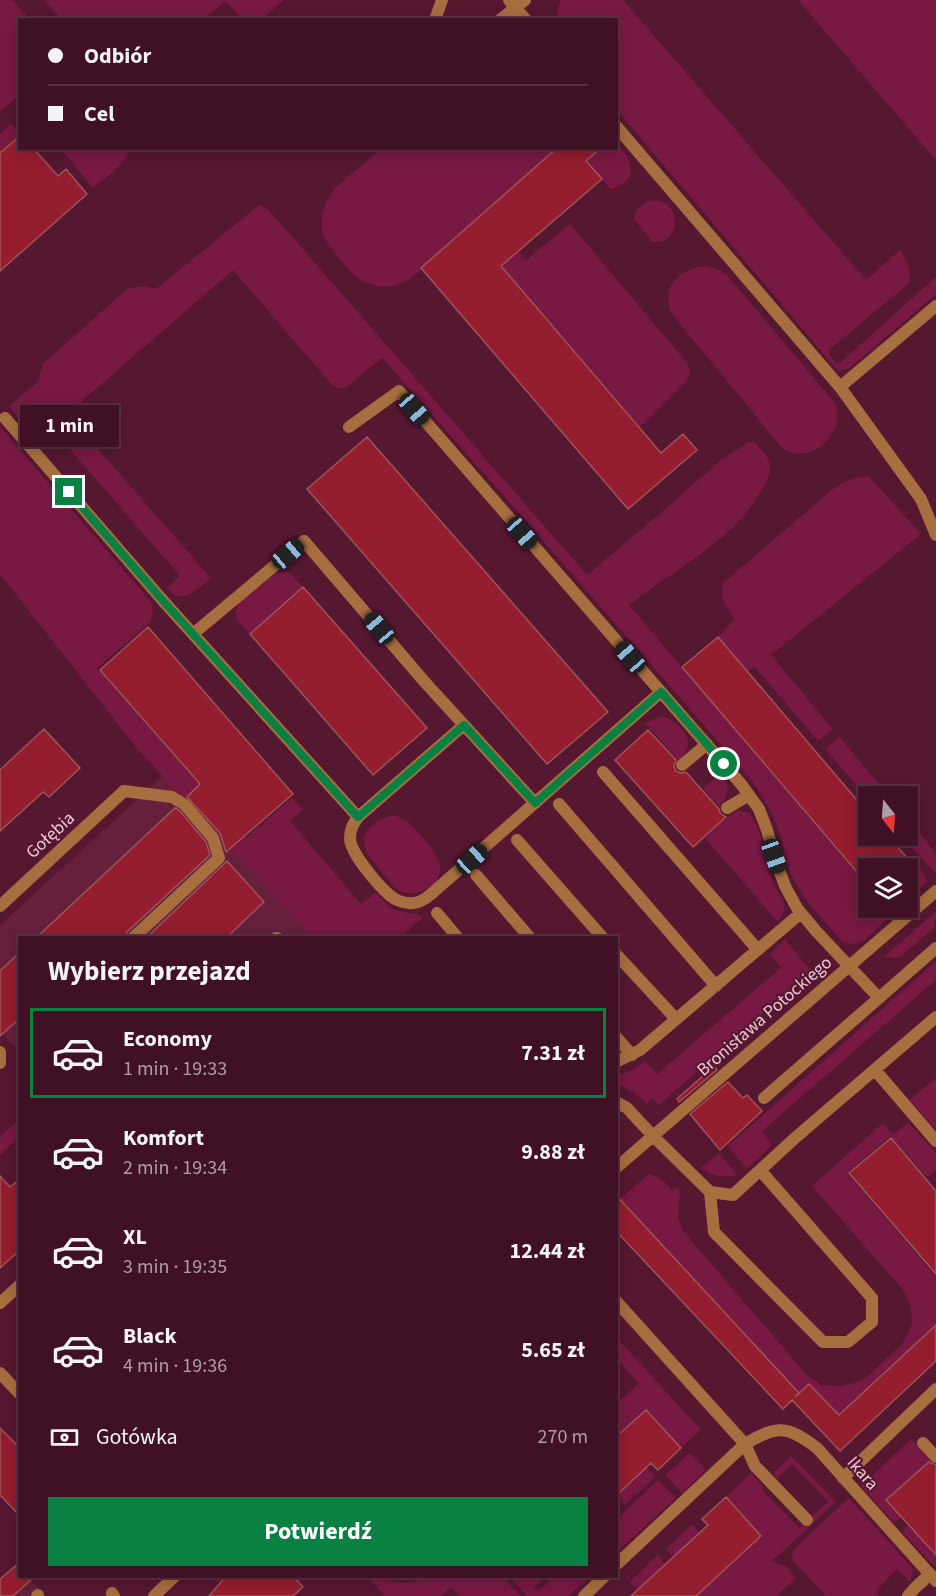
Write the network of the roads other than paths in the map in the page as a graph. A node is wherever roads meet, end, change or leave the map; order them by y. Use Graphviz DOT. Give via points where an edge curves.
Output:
graph roads {
  1 [pos="442,0"];
  2 [pos="516,2"];
  3 [pos="436,18"];
  4 [pos="502,18"];
  5 [pos="525,18"];
  6 [pos="618,128"];
  7 [pos="936,306"];
  8 [pos="840,387"];
  9 [pos="5,418"];
  10 [pos="349,427"];
  11 [pos="936,535"];
  12 [pos="193,634"];
  13 [pos="661,692"];
  14 [pos="464,725"];
  15 [pos="707,744"];
  16 [pos="682,765"];
  17 [pos="603,772"];
  18 [pos="749,795"];
  19 [pos="535,803"];
  20 [pos="558,804"];
  21 [pos="727,808"];
  22 [pos="358,817"];
  23 [pos="518,840"];
  24 [pos="476,875"];
  25 [pos="936,891"];
  26 [pos="0,906"];
  27 [pos="437,913"];
  28 [pos="801,913"];
  29 [pos="135,936"];
  30 [pos="456,936"];
  31 [pos="528,936"];
  32 [pos="601,936"];
  33 [pos="936,948"];
  34 [pos="758,950"];
  35 [pos="618,956"];
  36 [pos="849,966"];
  37 [pos="716,986"];
  38 [pos="879,998"];
  39 [pos="936,1017"];
  40 [pos="676,1019"];
  41 [pos="618,1039"];
  42 [pos="0,1052"];
  43 [pos="632,1055"];
  44 [pos="618,1061"];
  45 [pos="0,1063"];
  46 [pos="875,1070"];
  47 [pos="764,1098"];
  48 [pos="618,1103"];
  49 [pos="653,1136"];
  50 [pos="936,1141"];
  51 [pos="618,1166"];
  52 [pos="760,1170"];
  53 [pos="710,1192"];
  54 [pos="18,1288"];
  55 [pos="0,1303"];
  56 [pos="618,1303"];
  57 [pos="0,1373"];
  58 [pos="936,1389"];
  59 [pos="18,1392"];
  60 [pos="923,1443"];
  61 [pos="745,1444"];
  62 [pos="936,1457"];
  63 [pos="843,1478"];
  64 [pos="807,1520"];
  65 [pos="618,1563"];
  66 [pos="933,1577"];
  67 [pos="173,1578"];
  68 [pos="603,1578"];
  69 [pos="154,1596"];
  70 [pos="584,1596"];
  71 [pos="908,1596"];
  1 -- 3 [label="street"];
  2 -- 4 [label="street"];
  2 -- 5 [label="street"];
  6 -- 8 [label="street"];
  7 -- 8 [label="street"];
  8 -- 11 [label="street" via="921,499"];
  9 -- 12 [label="street"];
  10 -- 13 [label="street" via="399,391"];
  12 -- 14 [label="street" via="304,541"];
  12 -- 22 [label="street"];
  13 -- 15 [label="street"];
  13 -- 19 [label="street"];
  14 -- 19 [label="street"];
  14 -- 22 [label="street"];
  15 -- 16 [label="street"];
  15 -- 18 [label="street"];
  17 -- 34 [label="street"];
  18 -- 21 [label="street"];
  18 -- 28 [label="street" via="759,809 785,886"];
  19 -- 22 [label="street" via="430,895 410,904 390,895 356,854 350,837"];
  20 -- 37 [label="street"];
  23 -- 32 [label="street"];
  24 -- 31 [label="street"];
  25 -- 36 [label="street, Bronisława Potockiego"];
  26 -- 29 [label="street, Gołębia" via="124,791 172,796 185,805 213,838 219,858"];
  27 -- 30 [label="street"];
  28 -- 34 [label="street"];
  28 -- 36 [label="street"];
  33 -- 38 [label="street"];
  34 -- 37 [label="street"];
  35 -- 40 [label="street"];
  36 -- 38 [label="street"];
  36 -- 49 [label="street, Bronisława Potockiego"];
  37 -- 40 [label="street"];
  38 -- 47 [label="street"];
  39 -- 46 [label="street"];
  40 -- 43 [label="street"];
  41 -- 43 [label="street"];
  42 -- 45 [label="street"];
  43 -- 44 [label="street"];
  46 -- 50 [label="street"];
  46 -- 52 [label="street"];
  48 -- 49 [label="street" via="627,1107"];
  49 -- 51 [label="street, Bronisława Potockiego"];
  49 -- 53 [label="street"];
  52 -- 53 [label="street" via="733,1195"];
  52 -- 53 [label="street" via="872,1298 872,1322 848,1342 823,1342 714,1232"];
  54 -- 55 [label="street"];
  56 -- 61 [label="street"];
  57 -- 59 [label="street"];
  58 -- 63 [label="street"];
  60 -- 62 [label="street"];
  61 -- 63 [label="street, Ikara" via="779,1430 799,1434"];
  61 -- 64 [label="street" via="755,1466"];
  61 -- 65 [label="street, Ikara"];
  63 -- 66 [label="street, Ikara"];
  66 -- 71 [label="street"];
  67 -- 69 [label="street"];
  68 -- 70 [label="street"];
}
